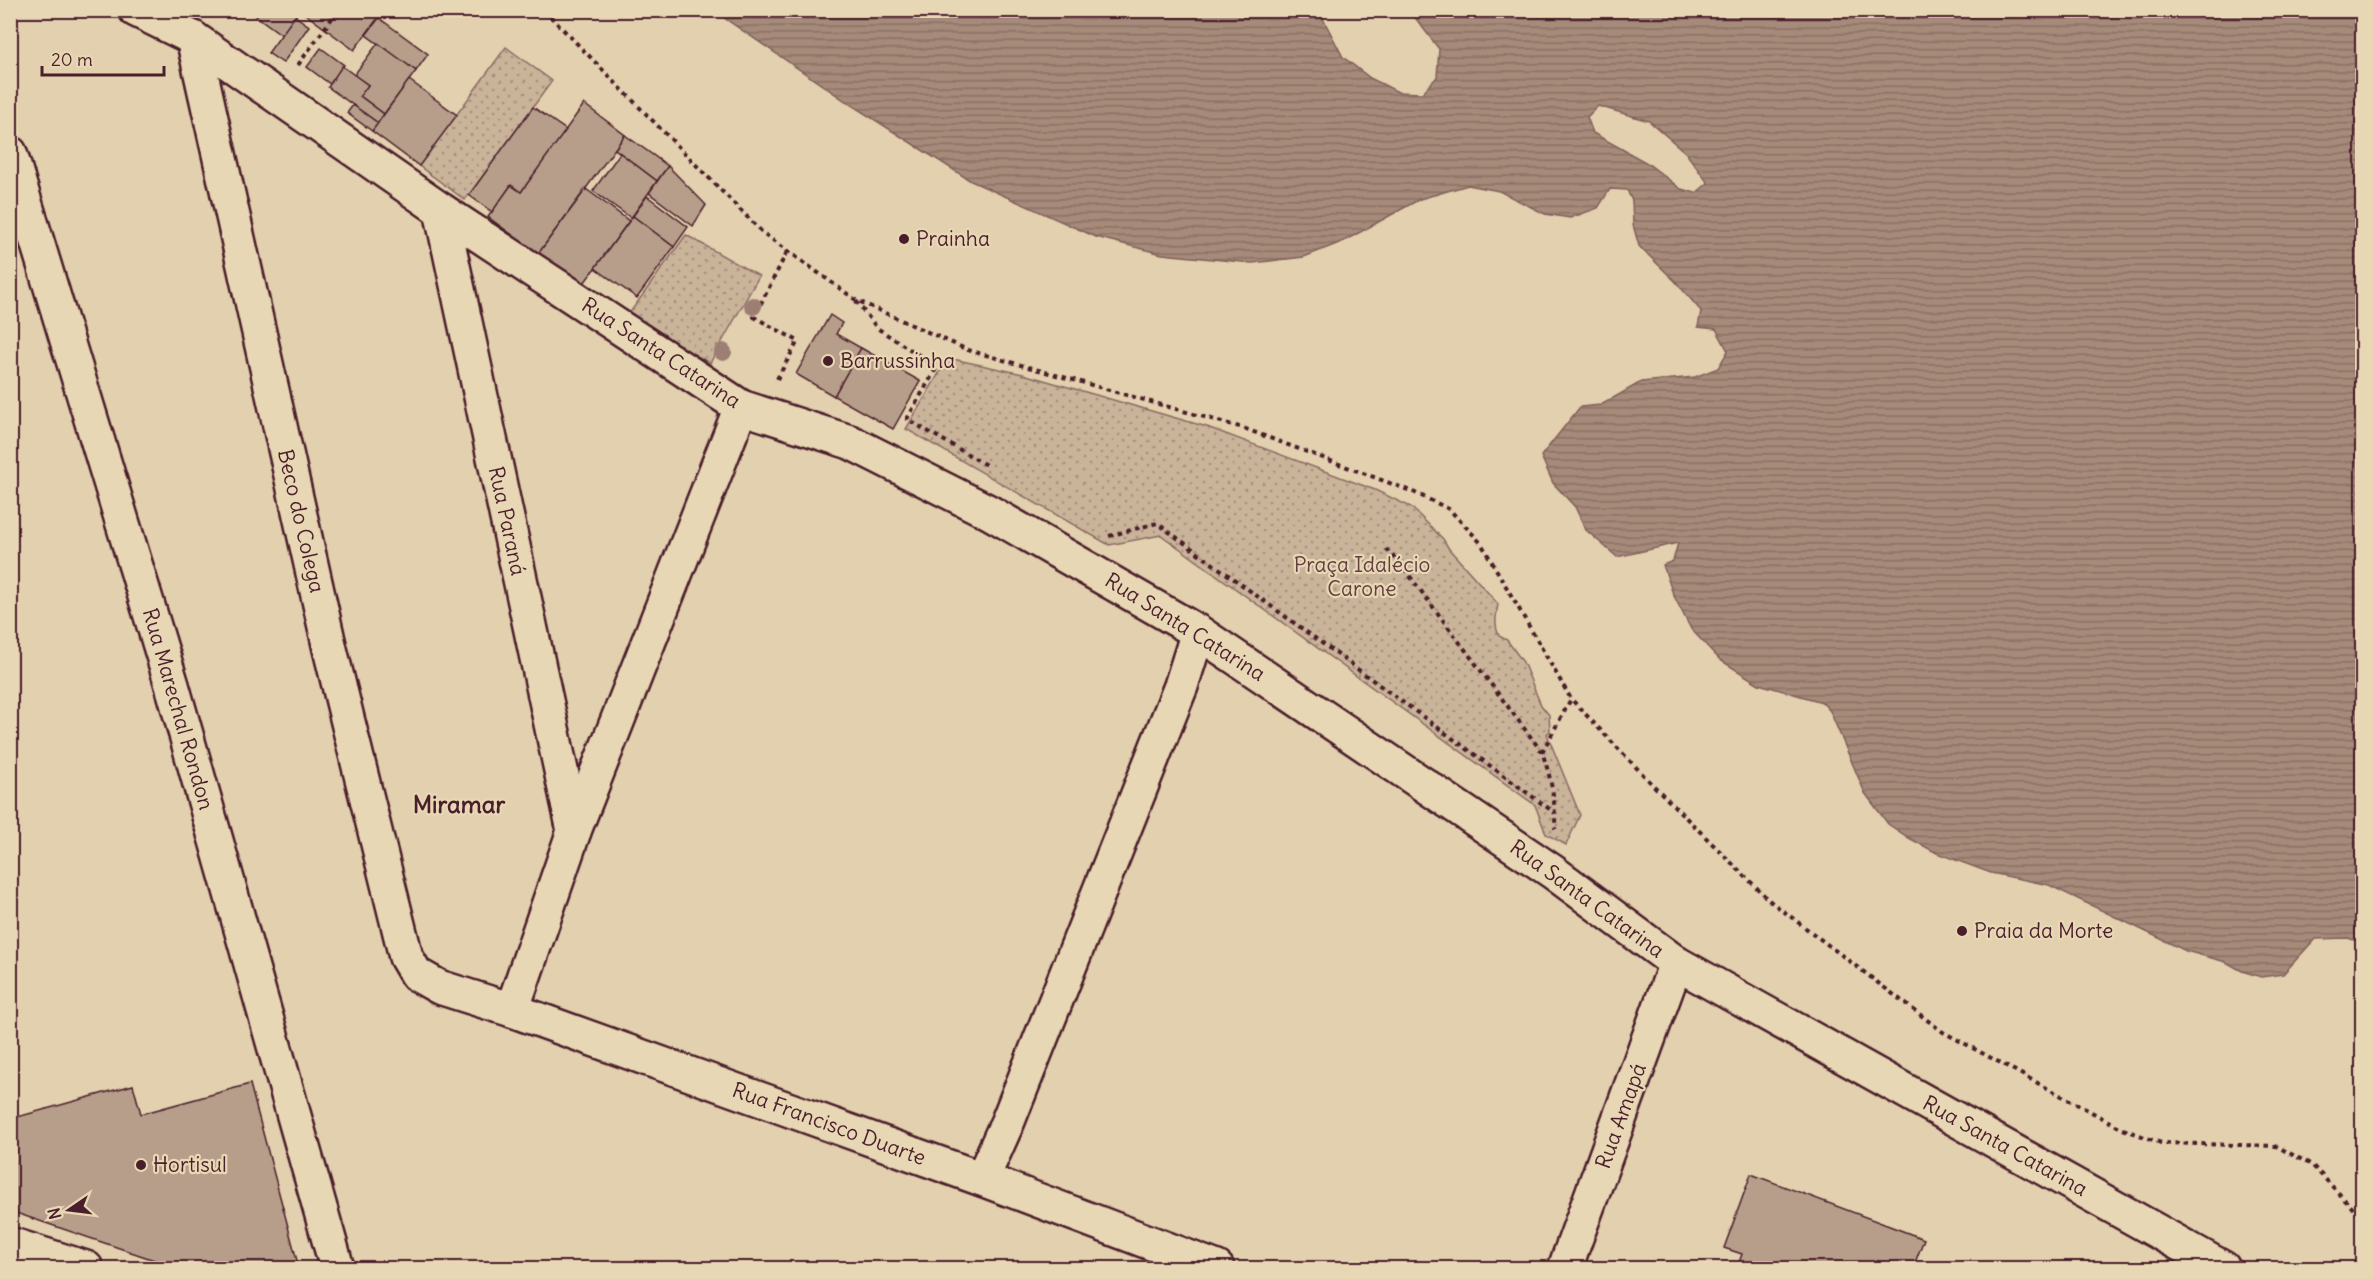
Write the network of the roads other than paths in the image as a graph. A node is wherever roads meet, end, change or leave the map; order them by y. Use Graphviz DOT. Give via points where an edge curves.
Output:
graph roads {
  1 [pos="135,10"];
  2 [pos="193,38"];
  3 [pos="10,153"];
  4 [pos="441,210"];
  5 [pos="750,409"];
  6 [pos="1198,632"];
  7 [pos="574,831"];
  8 [pos="1676,963"];
  9 [pos="439,987"];
  10 [pos="512,1010"];
  11 [pos="982,1179"];
  12 [pos="10,1244"];
  13 [pos="86,1269"];
  14 [pos="337,1269"];
  15 [pos="1217,1269"];
  16 [pos="1565,1269"];
  17 [pos="2223,1269"];
  1 -- 2 [label="street, Rua Santa Catarina"];
  2 -- 4 [label="street, Rua Santa Catarina"];
  2 -- 9 [label="street, Beco do Colega" via="330,649 406,957 416,974"];
  3 -- 14 [label="street, Rua Marechal Rondon" via="172,685"];
  4 -- 5 [label="street, Rua Santa Catarina"];
  4 -- 7 [label="street, Rua Paraná"];
  5 -- 6 [label="street, Rua Santa Catarina" via="850,442 968,501"];
  5 -- 7 [label="street"];
  6 -- 8 [label="street, Rua Santa Catarina" via="1553,872"];
  6 -- 11 [label="street" via="1181,686"];
  7 -- 10 [label="street"];
  8 -- 16 [label="street, Rua Amapá"];
  8 -- 17 [label="street, Rua Santa Catarina"];
  9 -- 10 [label="street, Rua Francisco Duarte"];
  10 -- 11 [label="street, Rua Francisco Duarte"];
  11 -- 15 [label="street, Rua Francisco Duarte"];
  12 -- 13 [label="street"];
}
